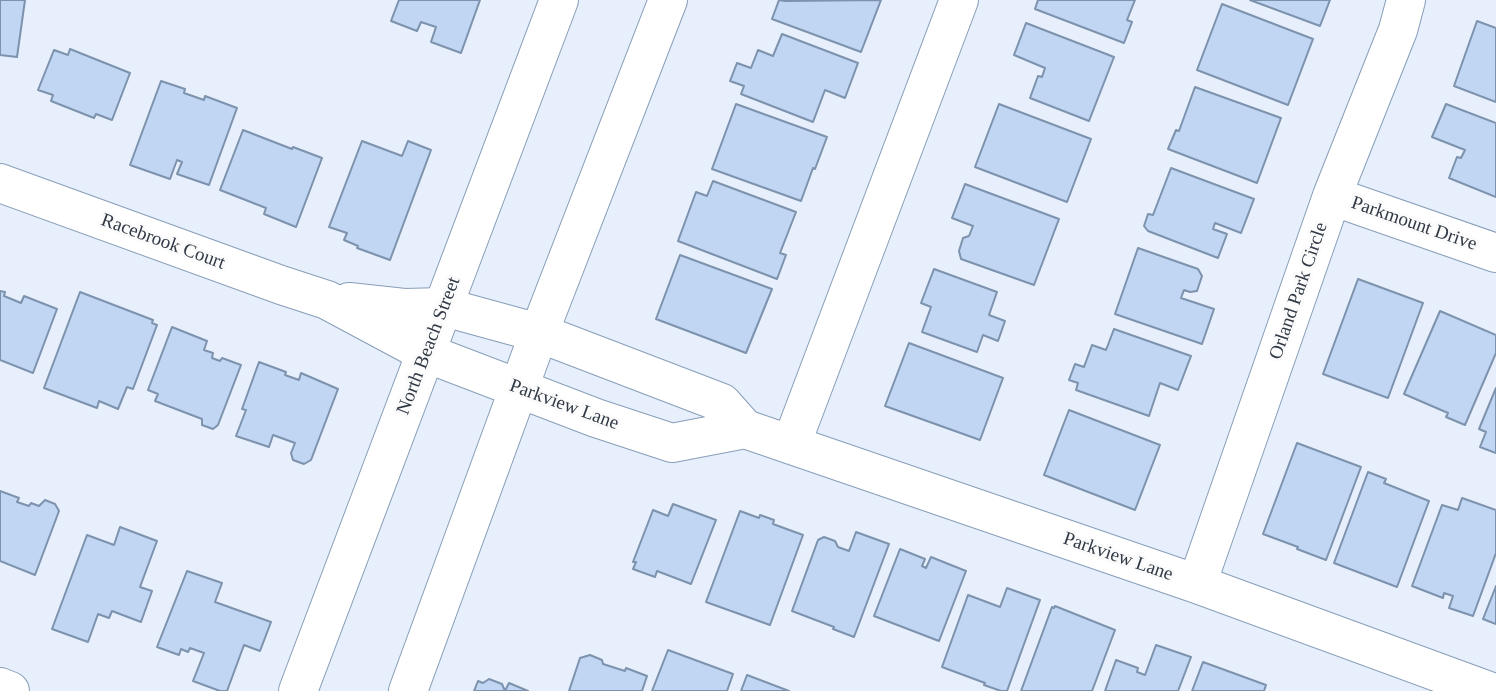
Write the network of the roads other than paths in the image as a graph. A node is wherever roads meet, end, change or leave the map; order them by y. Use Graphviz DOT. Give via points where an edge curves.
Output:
graph roads {
  1 [pos="559,0"];
  2 [pos="668,0"];
  3 [pos="959,0"];
  4 [pos="1406,0"];
  5 [pos="0,183"];
  6 [pos="1332,197"];
  7 [pos="1496,253"];
  8 [pos="327,300"];
  9 [pos="444,307"];
  10 [pos="539,333"];
  11 [pos="426,353"];
  12 [pos="519,388"];
  13 [pos="745,429"];
  14 [pos="791,445"];
  15 [pos="1196,584"];
  16 [pos="0,687"];
  17 [pos="10,691"];
  18 [pos="298,691"];
  19 [pos="408,691"];
  20 [pos="1489,691"];
  1 -- 9 [label="street, North Beach Street"];
  2 -- 10 [label="street"];
  3 -- 14 [label="street"];
  4 -- 6 [label="street, Orland Park Circle"];
  5 -- 8 [label="street, Racebrook Court"];
  6 -- 7 [label="street, Parkmount Drive"];
  6 -- 15 [label="street, Orland Park Circle"];
  8 -- 9 [label="street, Racebrook Court"];
  8 -- 11 [label="street, Racebrook Court"];
  9 -- 10 [label="street, Parkview Lane"];
  9 -- 11 [label="street, North Beach Street"];
  10 -- 12 [label="street"];
  10 -- 13 [label="street, Parkview Lane" via="722,403"];
  11 -- 12 [label="street, Parkview Lane"];
  11 -- 18 [label="street, North Beach Street"];
  12 -- 13 [label="street, Parkview Lane" via="672,443"];
  12 -- 19 [label="street"];
  13 -- 14 [label="street, Parkview Lane"];
  14 -- 15 [label="street, Parkview Lane"];
  15 -- 20 [label="street, Parkview Lane"];
  16 -- 17 [label="street"];
}
